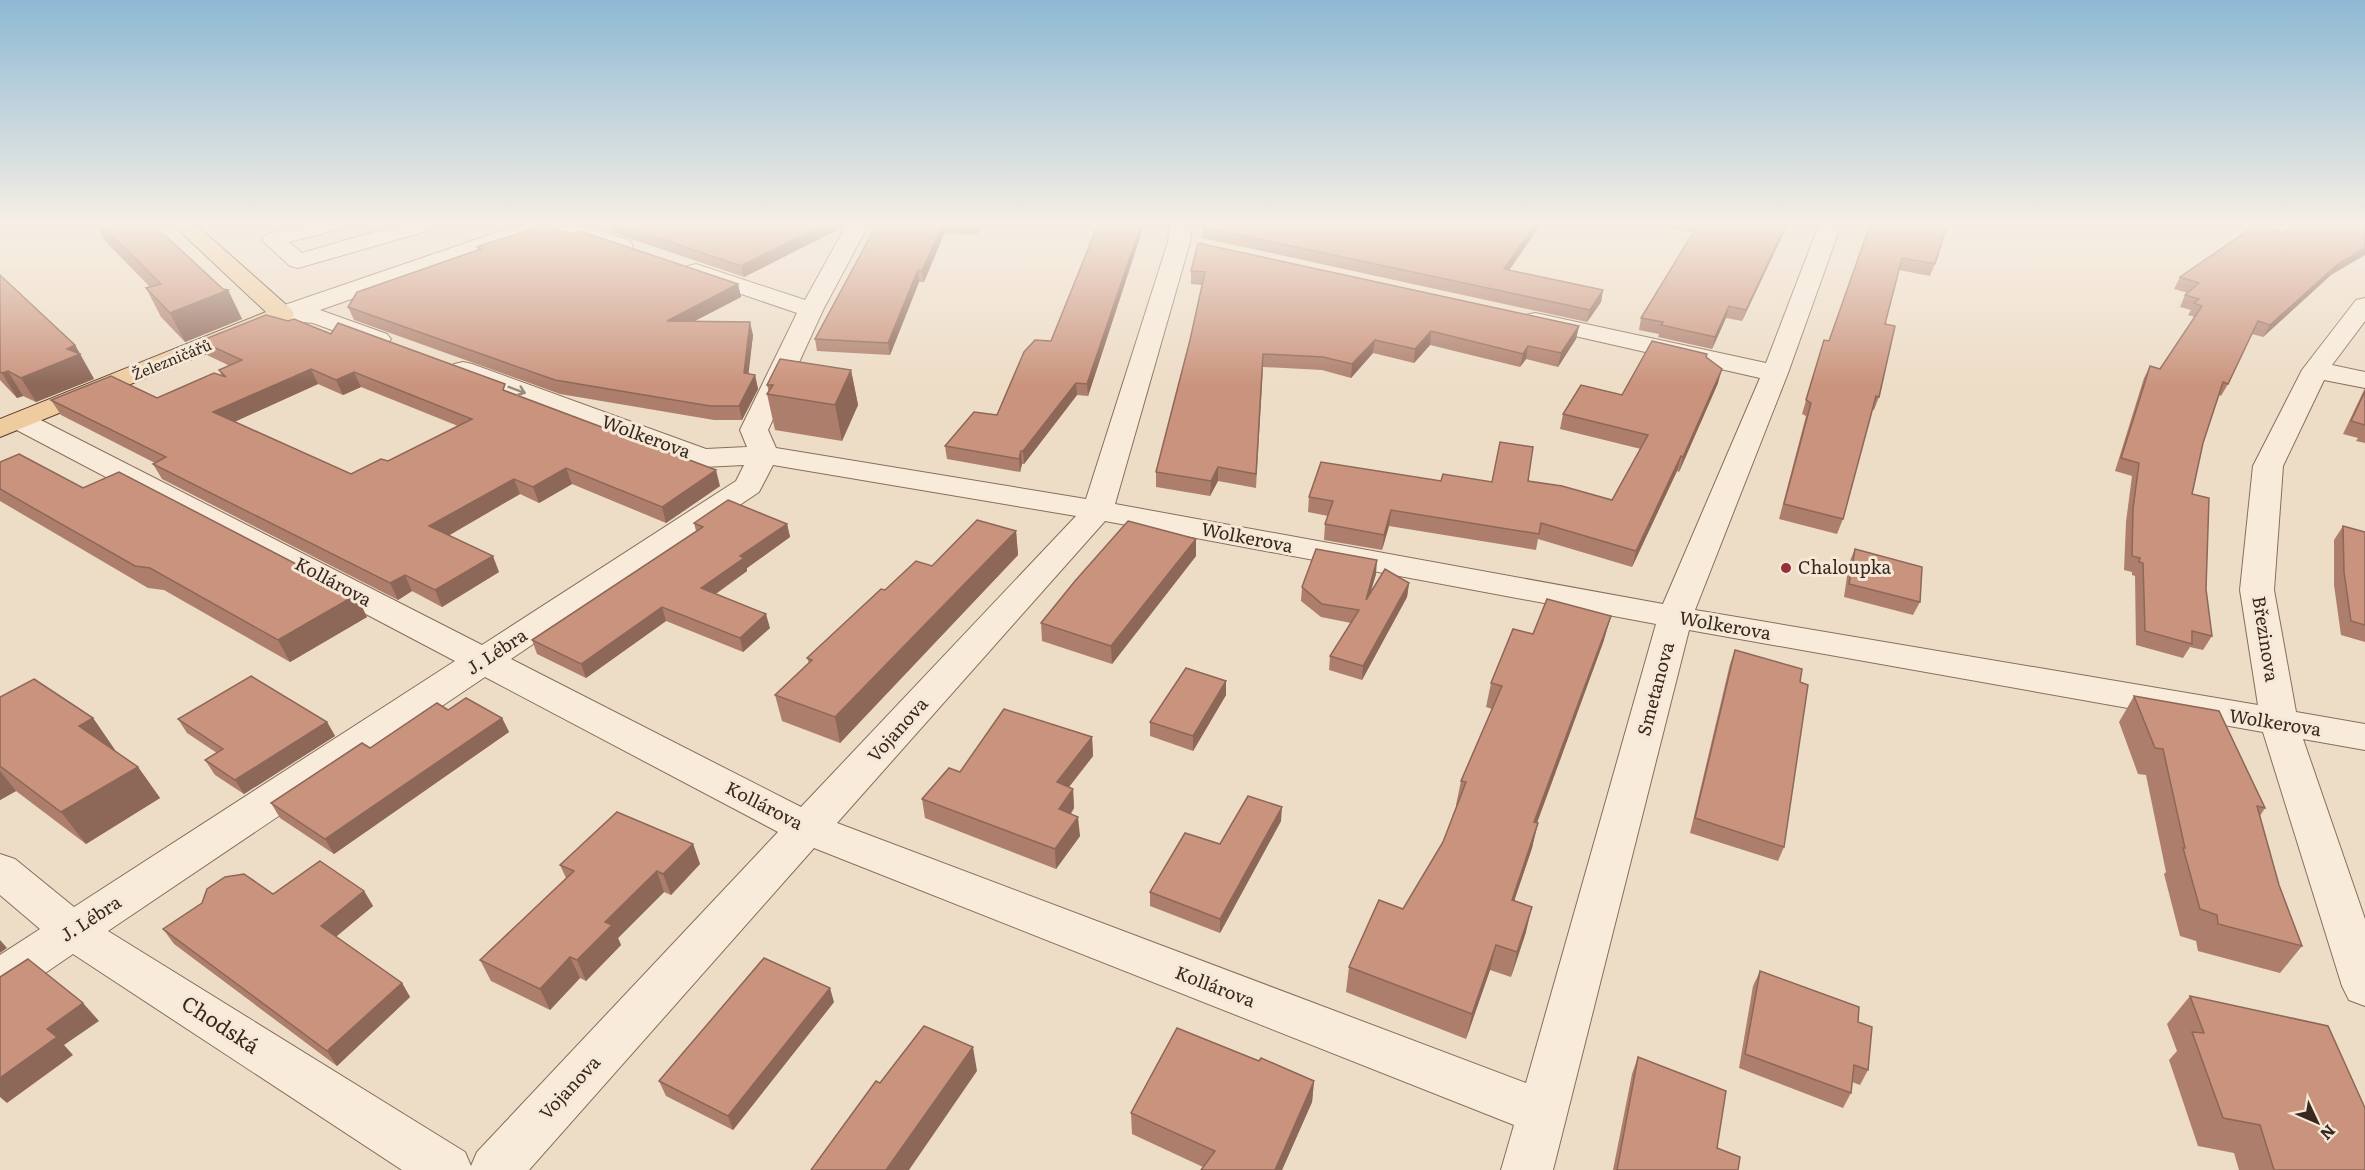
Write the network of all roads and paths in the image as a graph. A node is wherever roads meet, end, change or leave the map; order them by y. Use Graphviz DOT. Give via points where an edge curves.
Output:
graph roads {
  1 [pos="241,277"];
  2 [pos="391,277"];
  3 [pos="712,277"];
  4 [pos="829,277"];
  5 [pos="1175,277"];
  6 [pos="1811,277"];
  7 [pos="2365,305"];
  8 [pos="811,310"];
  9 [pos="282,314"];
  10 [pos="1518,316"];
  11 [pos="404,348"];
  12 [pos="437,360"];
  13 [pos="2315,370"];
  14 [pos="1775,373"];
  15 [pos="2365,380"];
  16 [pos="10,425"];
  17 [pos="764,455"];
  18 [pos="1098,510"];
  19 [pos="1675,617"];
  20 [pos="484,662"];
  21 [pos="2278,724"];
  22 [pos="2365,737"];
  23 [pos="808,829"];
  24 [pos="0,871"];
  25 [pos="73,931"];
  26 [pos="0,978"];
  27 [pos="2365,986"];
  28 [pos="1542,1113"];
  29 [pos="447,1170"];
  30 [pos="495,1170"];
  31 [pos="1527,1170"];
  1 -- 9 [label="main road"];
  2 -- 9 [label="street, Železničářů"];
  3 -- 8 [label="street"];
  4 -- 8 [label="street"];
  5 -- 18 [label="street, Vojanova"];
  6 -- 14 [label="street, Smetanova"];
  7 -- 13 [label="street, Březinova"];
  8 -- 17 [label="street" via="754,430"];
  9 -- 11 [label="street" via="316,316"];
  9 -- 16 [label="main road, Železničářů"];
  10 -- 14 [label="street"];
  12 -- 17 [label="street, Wolkerova, one-way" via="703,458"];
  13 -- 15 [label="street"];
  13 -- 21 [label="street, Březinova" via="2268,466 2257,590"];
  14 -- 19 [label="street, Smetanova"];
  16 -- 20 [label="street, Kollárova" via="37,428"];
  17 -- 18 [label="street, Wolkerova"];
  17 -- 20 [label="street, J. Lébra" via="748,486"];
  18 -- 19 [label="street, Wolkerova"];
  18 -- 23 [label="street, Vojanova"];
  19 -- 21 [label="street, Wolkerova"];
  19 -- 28 [label="street, Smetanova"];
  20 -- 23 [label="street, Kollárova"];
  20 -- 25 [label="street, J. Lébra"];
  21 -- 22 [label="street, Wolkerova"];
  21 -- 27 [label="street, Březinova"];
  23 -- 28 [label="street, Kollárova"];
  23 -- 30 [label="street, Vojanova"];
  24 -- 25 [label="street, Chodská"];
  25 -- 26 [label="street, J. Lébra"];
  25 -- 29 [label="street, Chodská"];
  28 -- 31 [label="street, Smetanova"];
}
